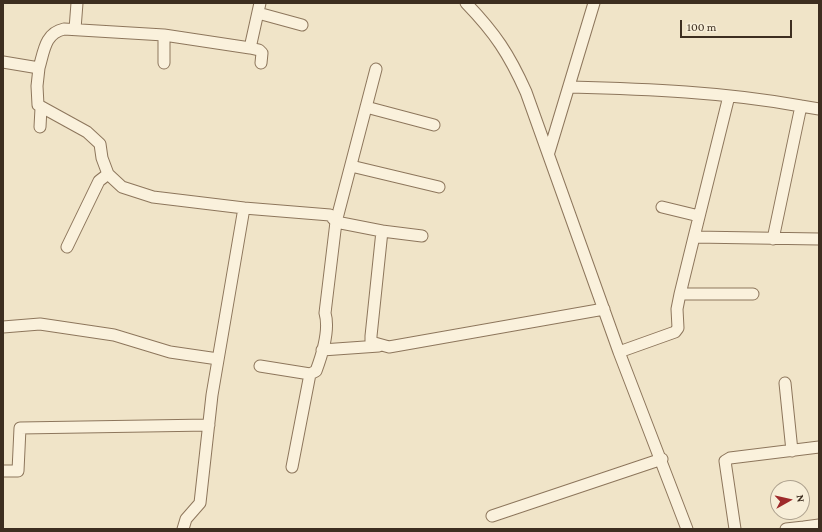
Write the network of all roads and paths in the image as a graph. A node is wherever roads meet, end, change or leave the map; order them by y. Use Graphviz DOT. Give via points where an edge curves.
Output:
graph roads {
  1 [pos="77,3"];
  2 [pos="466,3"];
  3 [pos="594,3"];
  4 [pos="259,8"];
  5 [pos="302,25"];
  6 [pos="75,29"];
  7 [pos="164,35"];
  8 [pos="250,48"];
  9 [pos="3,62"];
  10 [pos="164,62"];
  11 [pos="261,63"];
  12 [pos="39,68"];
  13 [pos="376,69"];
  14 [pos="570,87"];
  15 [pos="729,96"];
  16 [pos="801,106"];
  17 [pos="42,108"];
  18 [pos="366,108"];
  19 [pos="819,109"];
  20 [pos="434,125"];
  21 [pos="40,126"];
  22 [pos="549,152"];
  23 [pos="350,166"];
  24 [pos="108,174"];
  25 [pos="439,187"];
  26 [pos="662,207"];
  27 [pos="244,208"];
  28 [pos="699,216"];
  29 [pos="336,222"];
  30 [pos="382,231"];
  31 [pos="422,236"];
  32 [pos="694,237"];
  33 [pos="774,239"];
  34 [pos="819,239"];
  35 [pos="67,247"];
  36 [pos="680,294"];
  37 [pos="753,294"];
  38 [pos="604,309"];
  39 [pos="3,327"];
  40 [pos="380,346"];
  41 [pos="322,350"];
  42 [pos="619,352"];
  43 [pos="218,358"];
  44 [pos="260,366"];
  45 [pos="310,374"];
  46 [pos="785,383"];
  47 [pos="209,425"];
  48 [pos="819,447"];
  49 [pos="792,451"];
  50 [pos="662,459"];
  51 [pos="292,468"];
  52 [pos="3,471"];
  53 [pos="492,516"];
  54 [pos="819,525"];
  55 [pos="804,528"];
  56 [pos="183,529"];
  57 [pos="687,529"];
  58 [pos="735,529"];
  59 [pos="786,529"];
  1 -- 6 [label="street"];
  2 -- 22 [label="street" via="488,25 512,60"];
  3 -- 14 [label="street"];
  4 -- 5 [label="street"];
  4 -- 8 [label="street"];
  6 -- 7 [label="street"];
  6 -- 12 [label="street" via="56,30 48,36"];
  7 -- 8 [label="street"];
  7 -- 10 [label="street"];
  8 -- 11 [label="street" via="262,53"];
  9 -- 12 [label="street"];
  12 -- 17 [label="street" via="38,105"];
  13 -- 18 [label="street"];
  14 -- 15 [label="street"];
  14 -- 22 [label="street"];
  15 -- 16 [label="street"];
  15 -- 28 [label="street"];
  16 -- 19 [label="street"];
  16 -- 33 [label="street"];
  17 -- 21 [label="street"];
  17 -- 24 [label="street" via="87,132 100,144"];
  18 -- 20 [label="street"];
  18 -- 23 [label="street"];
  22 -- 38 [label="street"];
  23 -- 25 [label="street"];
  23 -- 29 [label="street"];
  24 -- 27 [label="street" via="122,187 153,197"];
  24 -- 35 [label="street" via="99,181"];
  26 -- 28 [label="street"];
  27 -- 29 [label="street" via="330,215"];
  27 -- 43 [label="street"];
  28 -- 32 [label="street"];
  29 -- 30 [label="street"];
  29 -- 41 [label="street" via="325,313 328,321"];
  30 -- 31 [label="street"];
  30 -- 40 [label="street" via="371,336 372,342"];
  32 -- 33 [label="street"];
  32 -- 36 [label="street"];
  33 -- 34 [label="street"];
  36 -- 37 [label="street"];
  36 -- 42 [label="street" via="677,309 678,328 675,332"];
  38 -- 40 [label="street" via="389,347"];
  38 -- 42 [label="street"];
  39 -- 43 [label="street" via="47,325 114,336 170,352"];
  40 -- 41 [label="street"];
  41 -- 45 [label="street" via="316,371"];
  42 -- 50 [label="street"];
  43 -- 47 [label="street"];
  44 -- 45 [label="street"];
  45 -- 51 [label="street"];
  46 -- 49 [label="street"];
  47 -- 52 [label="street" via="20,428 18,471"];
  47 -- 56 [label="street" via="200,503 186,519"];
  48 -- 49 [label="street"];
  49 -- 58 [label="street" via="730,458 724,461"];
  50 -- 53 [label="street"];
  50 -- 57 [label="street"];
  54 -- 55 [label="street"];
  55 -- 59 [label="street"];
}
